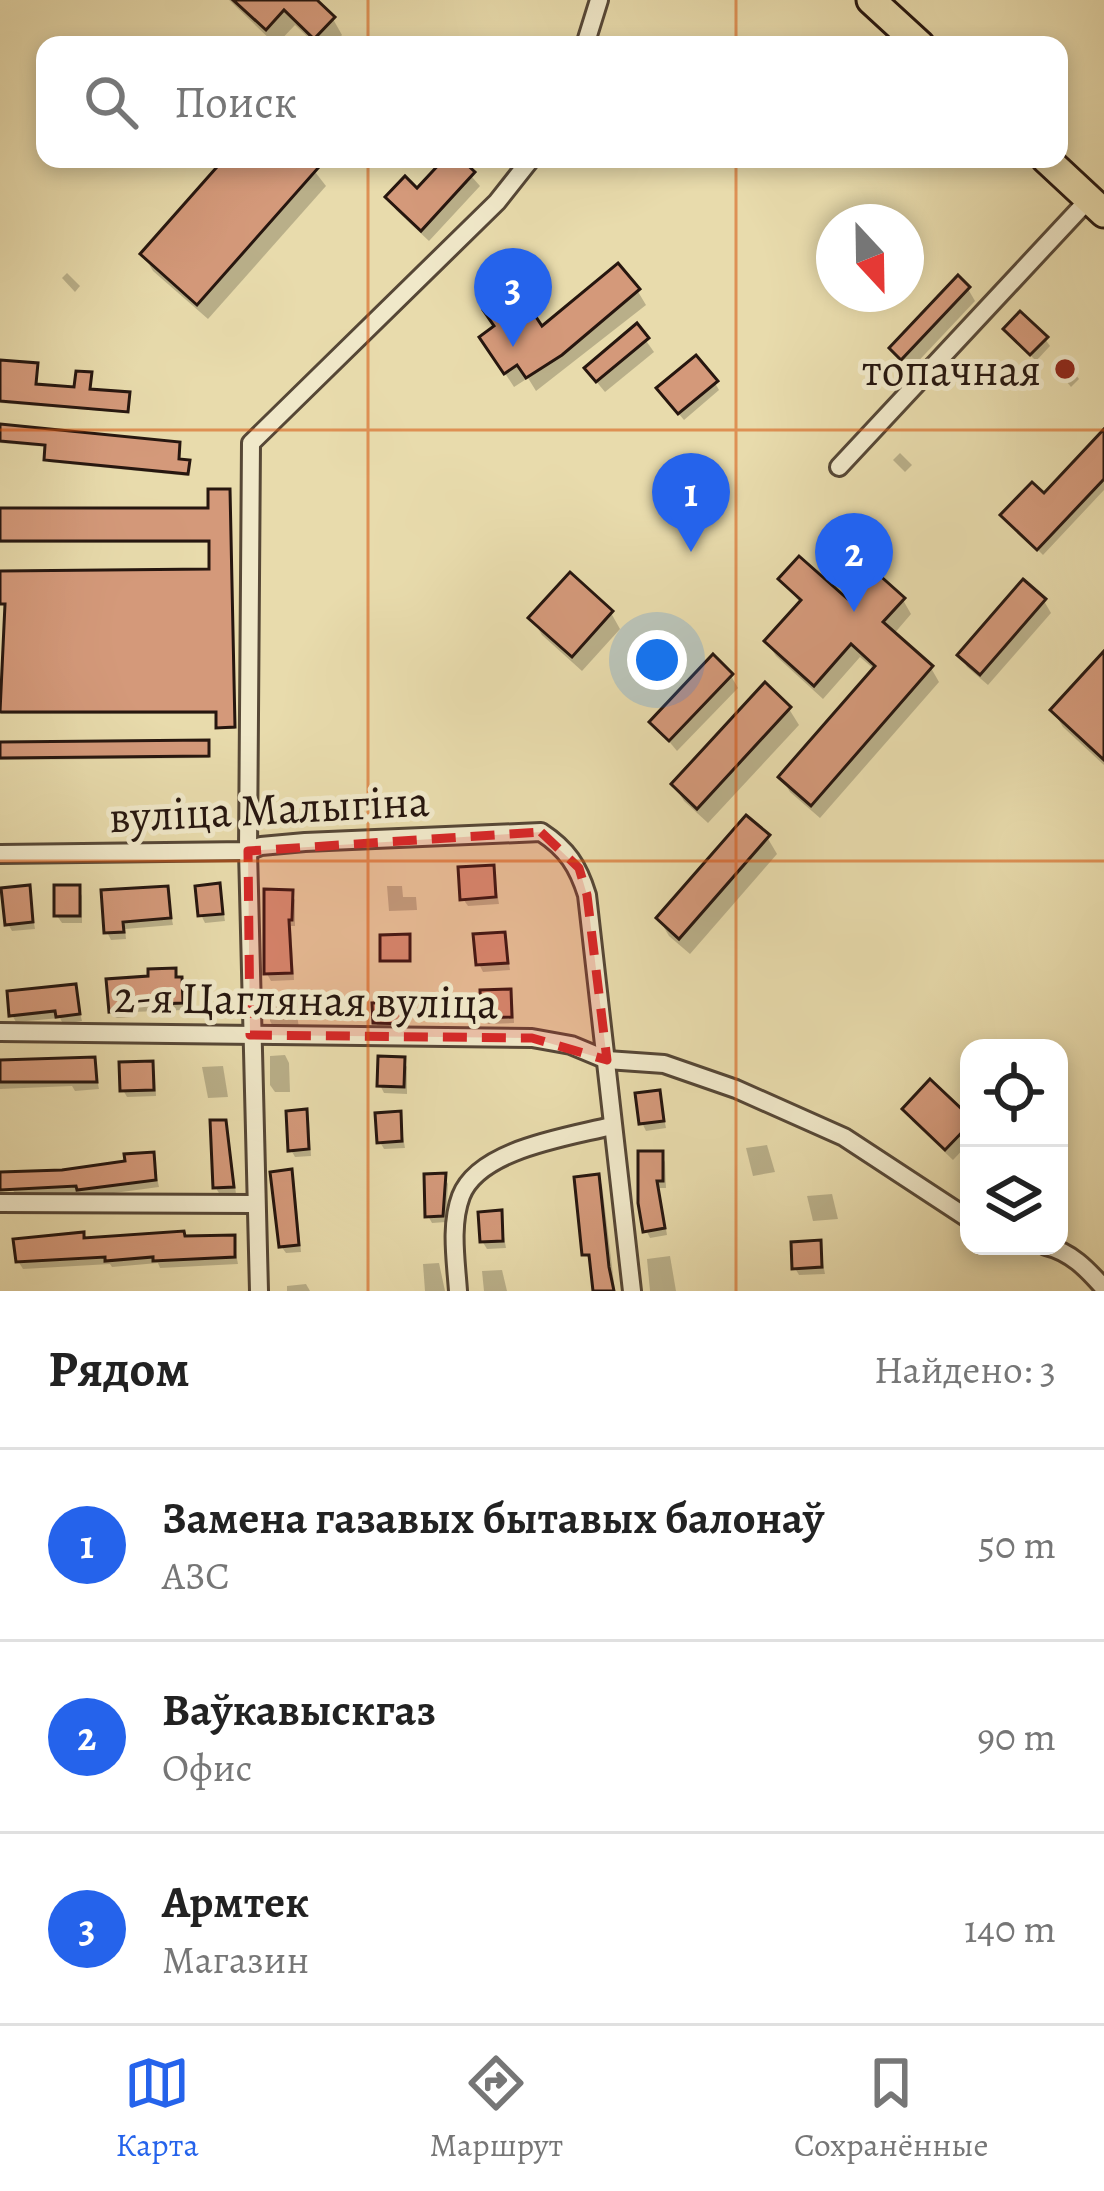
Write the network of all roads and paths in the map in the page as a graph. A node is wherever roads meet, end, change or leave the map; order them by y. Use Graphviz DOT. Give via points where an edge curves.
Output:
graph roads {
  1 [pos="598,0"];
  2 [pos="871,0"];
  3 [pos="588,36"];
  4 [pos="910,36"];
  5 [pos="524,168"];
  6 [pos="1056,168"];
  7 [pos="1097,206"];
  8 [pos="839,467"];
  9 [pos="248,851"];
  10 [pos="0,854"];
  11 [pos="0,1032"];
  12 [pos="250,1035"];
  13 [pos="608,1060"];
  14 [pos="611,1126"];
  15 [pos="0,1203"];
  16 [pos="254,1204"];
  17 [pos="960,1213"];
  18 [pos="1068,1255"];
  19 [pos="1103,1289"];
  20 [pos="259,1291"];
  21 [pos="458,1291"];
  22 [pos="632,1291"];
  1 -- 3 [label="street"];
  2 -- 4 [label="main road"];
  5 -- 9 [label="street" via="251,443"];
  6 -- 7 [label="main road"];
  7 -- 8 [label="street"];
  9 -- 10 [label="street, вуліца Малыгіна"];
  9 -- 12 [label="street"];
  9 -- 13 [label="street, вуліца Малыгіна" via="542,832 579,868 587,895"];
  11 -- 12 [label="street, 2-я Цагляная вуліца"];
  12 -- 13 [label="street, 2-я Цагляная вуліца" via="532,1038"];
  12 -- 16 [label="street"];
  13 -- 14 [label="street"];
  13 -- 17 [label="street, 2-я Цагляная вуліца" via="664,1064 736,1089 844,1137"];
  14 -- 21 [label="street" via="540,1144 472,1177 455,1232"];
  14 -- 22 [label="street"];
  15 -- 16 [label="street"];
  16 -- 20 [label="street"];
  18 -- 19 [label="street"];
}
